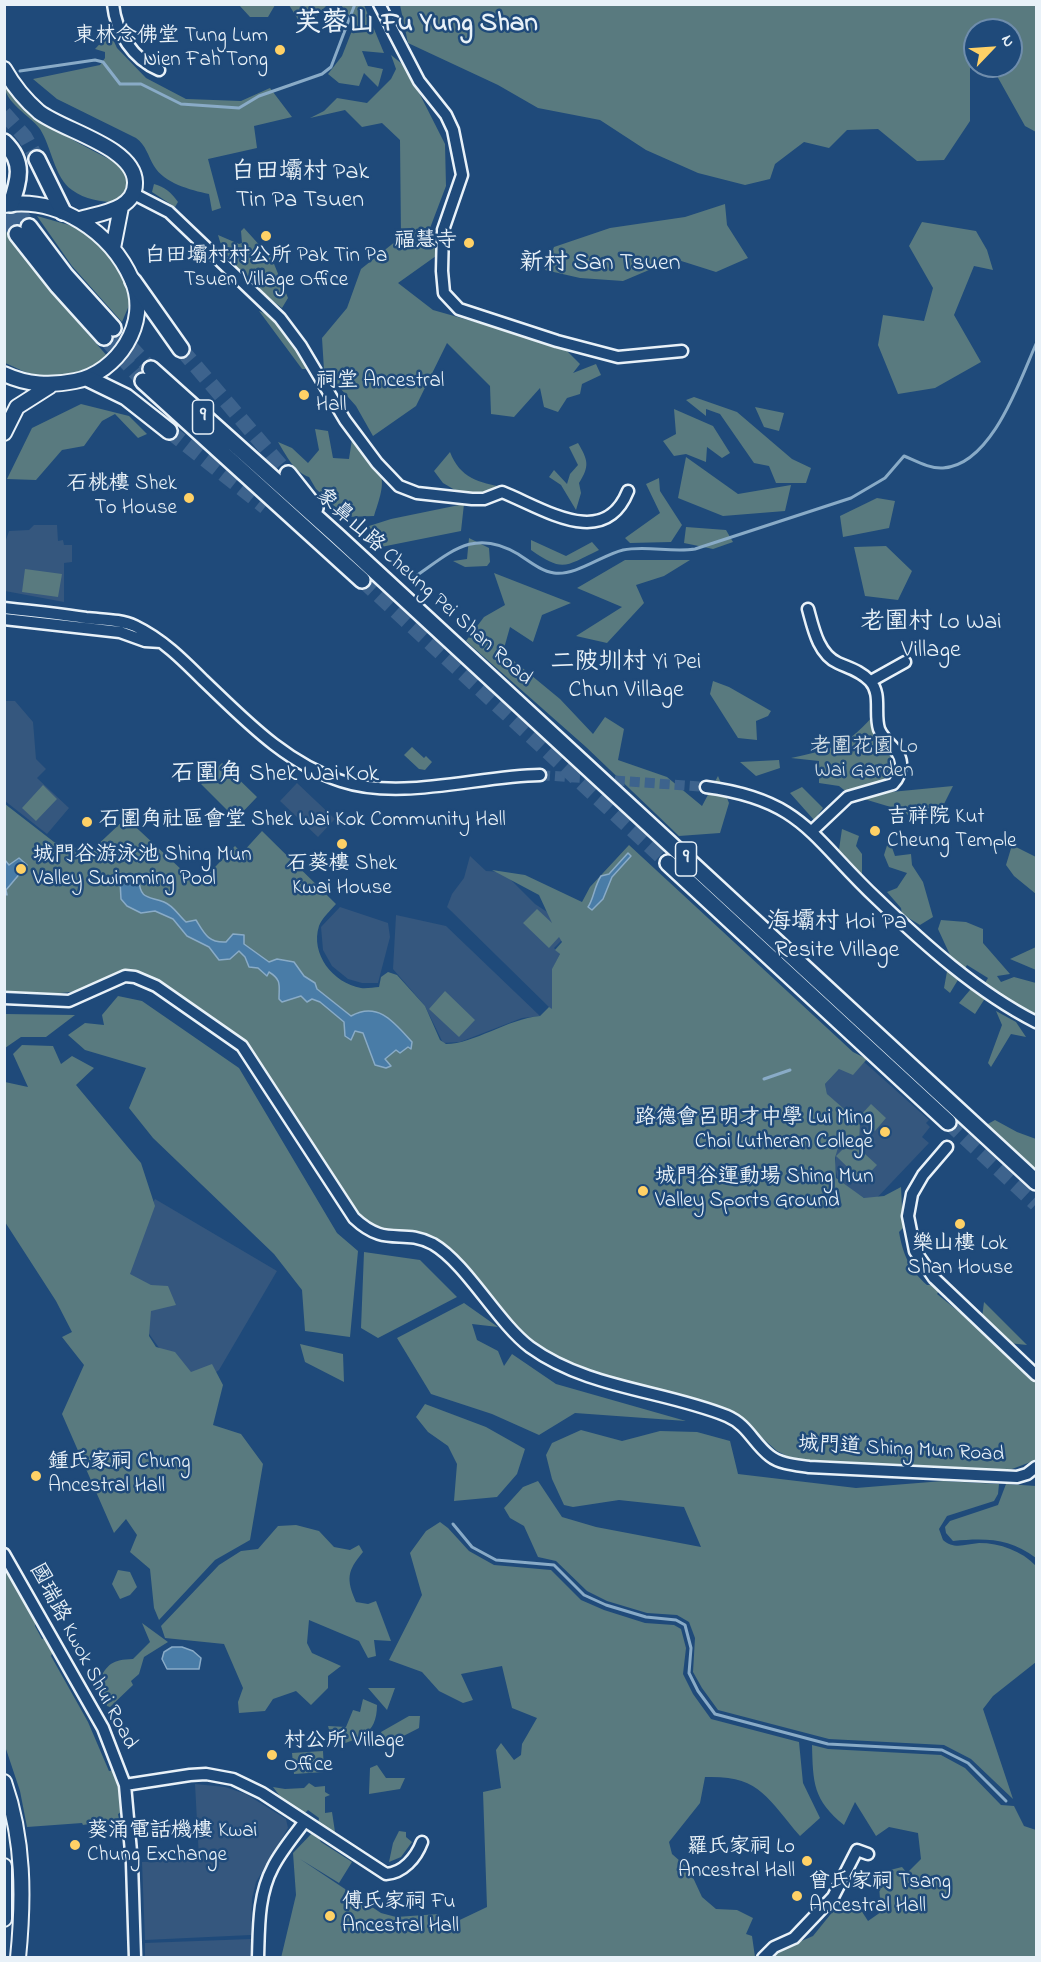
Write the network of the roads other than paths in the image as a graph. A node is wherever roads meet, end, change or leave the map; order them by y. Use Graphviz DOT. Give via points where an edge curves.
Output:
graph roads {
  1 [pos="113,4"];
  2 [pos="379,4"];
  3 [pos="4,69"];
  4 [pos="159,70"];
  5 [pos="4,142"];
  6 [pos="37,159"];
  7 [pos="134,194"];
  8 [pos="8,205"];
  9 [pos="121,207"];
  10 [pos="63,212"];
  11 [pos="80,219"];
  12 [pos="23,230"];
  13 [pos="113,248"];
  14 [pos="133,281"];
  15 [pos="108,332"];
  16 [pos="181,349"];
  17 [pos="682,351"];
  18 [pos="4,374"];
  19 [pos="89,379"];
  20 [pos="50,386"];
  21 [pos="169,431"];
  22 [pos="4,433"];
  23 [pos="288,474"];
  24 [pos="628,491"];
  25 [pos="266,507"];
  26 [pos="337,536"];
  27 [pos="326,548"];
  28 [pos="362,580"];
  29 [pos="4,608"];
  30 [pos="808,609"];
  31 [pos="4,619"];
  32 [pos="161,642"];
  33 [pos="904,662"];
  34 [pos="871,681"];
  35 [pos="540,775"];
  36 [pos="706,787"];
  37 [pos="812,831"];
  38 [pos="668,863"];
  39 [pos="4,998"];
  40 [pos="1036,1022"];
  41 [pos="948,1122"];
  42 [pos="947,1147"];
  43 [pos="1036,1182"];
  44 [pos="1036,1375"];
  45 [pos="1036,1467"];
  46 [pos="4,1554"];
  47 [pos="4,1782"];
  48 [pos="125,1785"];
  49 [pos="305,1821"];
  50 [pos="423,1842"];
  51 [pos="868,1854"];
  52 [pos="4,1866"];
  53 [pos="4,1919"];
  54 [pos="18,1958"];
  55 [pos="135,1958"];
  56 [pos="258,1958"];
  57 [pos="763,1958"];
  1 -- 4 [label="street" via="127,45"];
  2 -- 17 [label="street" via="418,81 446,115 453,130 462,176 441,242 443,289 449,301 459,309 609,355 626,358"];
  3 -- 7 [label="main road" via="23,97 40,112 128,161 135,175"];
  5 -- 8 [label="highway" via="20,168 19,183"];
  6 -- 10 [label="highway"];
  7 -- 9 [label="main road"];
  7 -- 24 [label="street" via="172,215 280,318 338,410 394,481 417,493 472,500 502,492 574,521 590,523 612,516"];
  8 -- 10 [label="main road" via="35,205"];
  9 -- 11 [label="main road"];
  9 -- 13 [label="main road"];
  10 -- 11 [label="main road"];
  11 -- 13 [label="main road"];
  12 -- 15 [label="highway" via="58,286"];
  13 -- 14 [label="main road"];
  14 -- 16 [label="highway"];
  14 -- 19 [label="main road" via="135,314 129,339 116,360"];
  18 -- 20 [label="main road"];
  19 -- 20 [label="main road"];
  19 -- 21 [label="highway" via="119,392"];
  20 -- 22 [label="main road" via="17,407"];
  23 -- 26 [label="highway"];
  25 -- 27 [label="highway"];
  26 -- 27 [label="highway, 象鼻山路 Cheung Pei Shan Road / 9" via="147,375"];
  26 -- 43 [label="highway, 象鼻山路 Cheung Pei Shan Road / 9"];
  27 -- 28 [label="highway, 象鼻山路 Cheung Pei Shan Road / 9"];
  29 -- 32 [label="street" via="122,622"];
  30 -- 34 [label="street" via="817,637 830,659"];
  31 -- 32 [label="street" via="120,632"];
  32 -- 35 [label="street" via="279,749 310,769 342,782 392,789"];
  33 -- 34 [label="street"];
  34 -- 37 [label="street" via="880,731 899,755 897,779 886,787 848,797"];
  36 -- 37 [label="street" via="763,799 783,808"];
  37 -- 40 [label="street" via="910,930 970,979"];
  38 -- 41 [label="highway, 9"];
  39 -- 45 [label="street, 城門道 Shing Mun Road" via="69,1001 125,976 156,986 242,1046 354,1218 380,1236 412,1237 434,1245 529,1346 561,1365 609,1384 728,1417 745,1427 770,1456 786,1464 1017,1477"];
  42 -- 44 [label="street" via="912,1194 908,1216 915,1251 934,1278"];
  46 -- 48 [label="street, 國瑞路 Kwok Shui Road" via="103,1728"];
  47 -- 54 [label="main road" via="16,1820 22,1878"];
  48 -- 49 [label="street" via="190,1775 220,1776 249,1785"];
  48 -- 55 [label="street, 國瑞路 Kwok Shui Road"];
  49 -- 50 [label="street" via="386,1874 408,1863"];
  49 -- 56 [label="street" via="273,1866 267,1882 259,1913"];
  51 -- 57 [label="street" via="857,1850 833,1897 794,1938 774,1947"];
  52 -- 53 [label="main road"];
}
